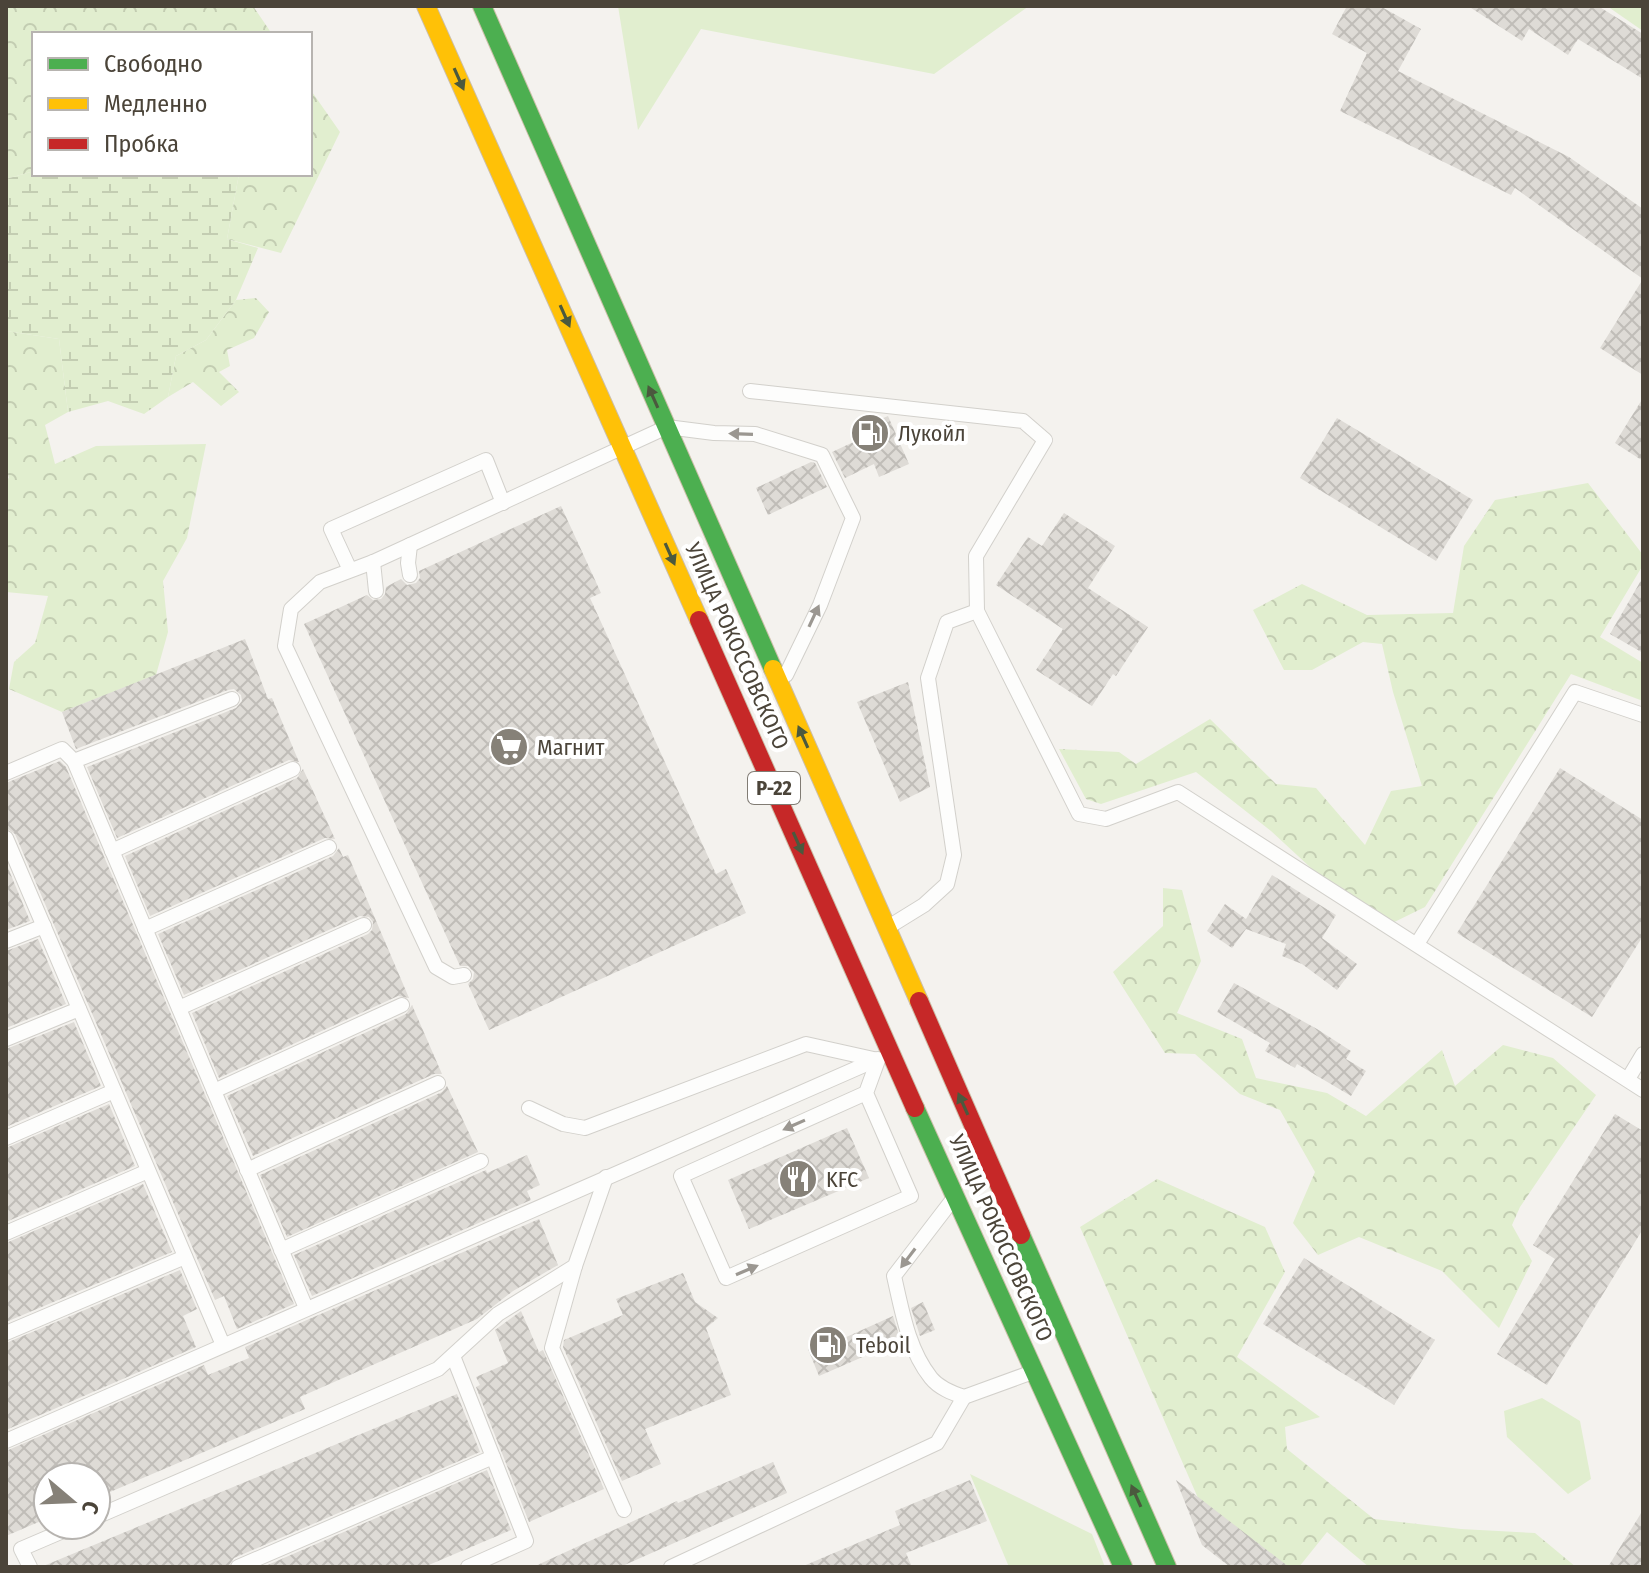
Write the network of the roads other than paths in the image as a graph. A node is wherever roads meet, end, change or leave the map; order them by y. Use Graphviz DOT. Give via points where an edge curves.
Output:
graph roads {
  1 [pos="482,6"];
  2 [pos="427,7"];
  3 [pos="750,391"];
  4 [pos="667,427"];
  5 [pos="623,447"];
  6 [pos="503,503"];
  7 [pos="410,545"];
  8 [pos="373,562"];
  9 [pos="350,570"];
  10 [pos="410,575"];
  11 [pos="376,591"];
  12 [pos="977,611"];
  13 [pos="780,686"];
  14 [pos="232,699"];
  15 [pos="1643,715"];
  16 [pos="74,761"];
  17 [pos="293,769"];
  18 [pos="6,773"];
  19 [pos="6,838"];
  20 [pos="329,847"];
  21 [pos="112,851"];
  22 [pos="364,925"];
  23 [pos="44,926"];
  24 [pos="145,929"];
  25 [pos="887,929"];
  26 [pos="6,941"];
  27 [pos="1417,944"];
  28 [pos="464,975"];
  29 [pos="402,1005"];
  30 [pos="179,1008"];
  31 [pos="79,1009"];
  32 [pos="6,1039"];
  33 [pos="1643,1054"];
  34 [pos="884,1057"];
  35 [pos="1628,1079"];
  36 [pos="438,1083"];
  37 [pos="1643,1090"];
  38 [pos="114,1091"];
  39 [pos="214,1091"];
  40 [pos="866,1093"];
  41 [pos="529,1108"];
  42 [pos="6,1138"];
  43 [pos="481,1161"];
  44 [pos="247,1170"];
  45 [pos="148,1171"];
  46 [pos="606,1177"];
  47 [pos="955,1196"];
  48 [pos="6,1233"];
  49 [pos="281,1250"];
  50 [pos="185,1257"];
  51 [pos="575,1266"];
  52 [pos="306,1308"];
  53 [pos="6,1333"];
  54 [pos="223,1345"];
  55 [pos="453,1356"];
  56 [pos="1035,1372"];
  57 [pos="964,1397"];
  58 [pos="6,1441"];
  59 [pos="493,1457"];
  60 [pos="112,1510"];
  61 [pos="624,1510"];
  62 [pos="40,1541"];
  63 [pos="30,1567"];
  64 [pos="238,1567"];
  65 [pos="468,1567"];
  66 [pos="671,1567"];
  67 [pos="1123,1567"];
  68 [pos="1167,1567"];
  4 -- 1 [label="highway, УЛИЦА РОКОССОВСКОГО / Р-22, one-way"];
  2 -- 5 [label="highway, УЛИЦА РОКОССОВСКОГО / Р-22, one-way"];
  3 -- 12 [label="lane" via="1023,421 1045,440 976,556"];
  4 -- 5 [label="lane"];
  4 -- 13 [label="highway, УЛИЦА РОКОССОВСКОГО / Р-22"];
  13 -- 4 [label="lane, one-way" via="820,605 853,518 822,455 755,434"];
  5 -- 6 [label="lane"];
  5 -- 34 [label="highway, УЛИЦА РОКОССОВСКОГО / Р-22, one-way"];
  6 -- 7 [label="lane"];
  6 -- 9 [label="lane" via="486,460 331,529"];
  7 -- 8 [label="lane"];
  7 -- 10 [label="lane"];
  8 -- 9 [label="lane"];
  8 -- 11 [label="lane"];
  9 -- 28 [label="lane" via="320,582 291,609 285,646 436,967 453,977"];
  12 -- 25 [label="lane" via="947,622 928,678 954,855 947,884"];
  12 -- 27 [label="lane" via="1079,814 1106,819 1178,792"];
  25 -- 13 [label="highway, УЛИЦА РОКОССОВСКОГО / Р-22, one-way"];
  14 -- 16 [label="lane"];
  15 -- 27 [label="lane" via="1575,692"];
  16 -- 18 [label="lane" via="62,749"];
  16 -- 21 [label="lane"];
  17 -- 21 [label="lane"];
  19 -- 23 [label="lane"];
  20 -- 24 [label="lane"];
  21 -- 24 [label="lane"];
  22 -- 30 [label="lane"];
  23 -- 26 [label="lane"];
  23 -- 31 [label="lane"];
  24 -- 30 [label="lane"];
  68 -- 25 [label="highway, УЛИЦА РОКОССОВСКОГО / Р-22, one-way"];
  27 -- 35 [label="lane"];
  29 -- 39 [label="lane"];
  30 -- 39 [label="lane"];
  31 -- 32 [label="lane"];
  31 -- 38 [label="lane"];
  33 -- 35 [label="lane"];
  34 -- 40 [label="lane"];
  34 -- 41 [label="lane" via="806,1044 585,1128"];
  34 -- 46 [label="lane"];
  34 -- 47 [label="highway, УЛИЦА РОКОССОВСКОГО / Р-22"];
  35 -- 37 [label="lane"];
  36 -- 44 [label="lane"];
  38 -- 42 [label="lane"];
  38 -- 45 [label="lane"];
  39 -- 44 [label="lane"];
  40 -- 40 [label="lane, one-way" via="681,1176 726,1278 911,1196"];
  43 -- 49 [label="lane"];
  44 -- 49 [label="lane"];
  45 -- 48 [label="lane"];
  45 -- 50 [label="lane"];
  46 -- 51 [label="lane"];
  46 -- 52 [label="lane"];
  47 -- 56 [label="highway, УЛИЦА РОКОССОВСКОГО / Р-22"];
  47 -- 57 [label="lane, one-way" via="894,1276 907,1333 931,1379"];
  49 -- 52 [label="lane"];
  50 -- 53 [label="lane"];
  50 -- 54 [label="lane"];
  51 -- 55 [label="lane" via="498,1314"];
  51 -- 61 [label="lane" via="552,1348"];
  52 -- 54 [label="lane"];
  54 -- 58 [label="lane"];
  55 -- 59 [label="lane"];
  55 -- 60 [label="lane" via="438,1369"];
  56 -- 57 [label="lane"];
  56 -- 67 [label="highway, УЛИЦА РОКОССОВСКОГО / Р-22"];
  57 -- 66 [label="lane" via="937,1443"];
  59 -- 64 [label="lane"];
  59 -- 65 [label="lane" via="526,1541"];
  62 -- 63 [label="lane" via="21,1549"];
}
